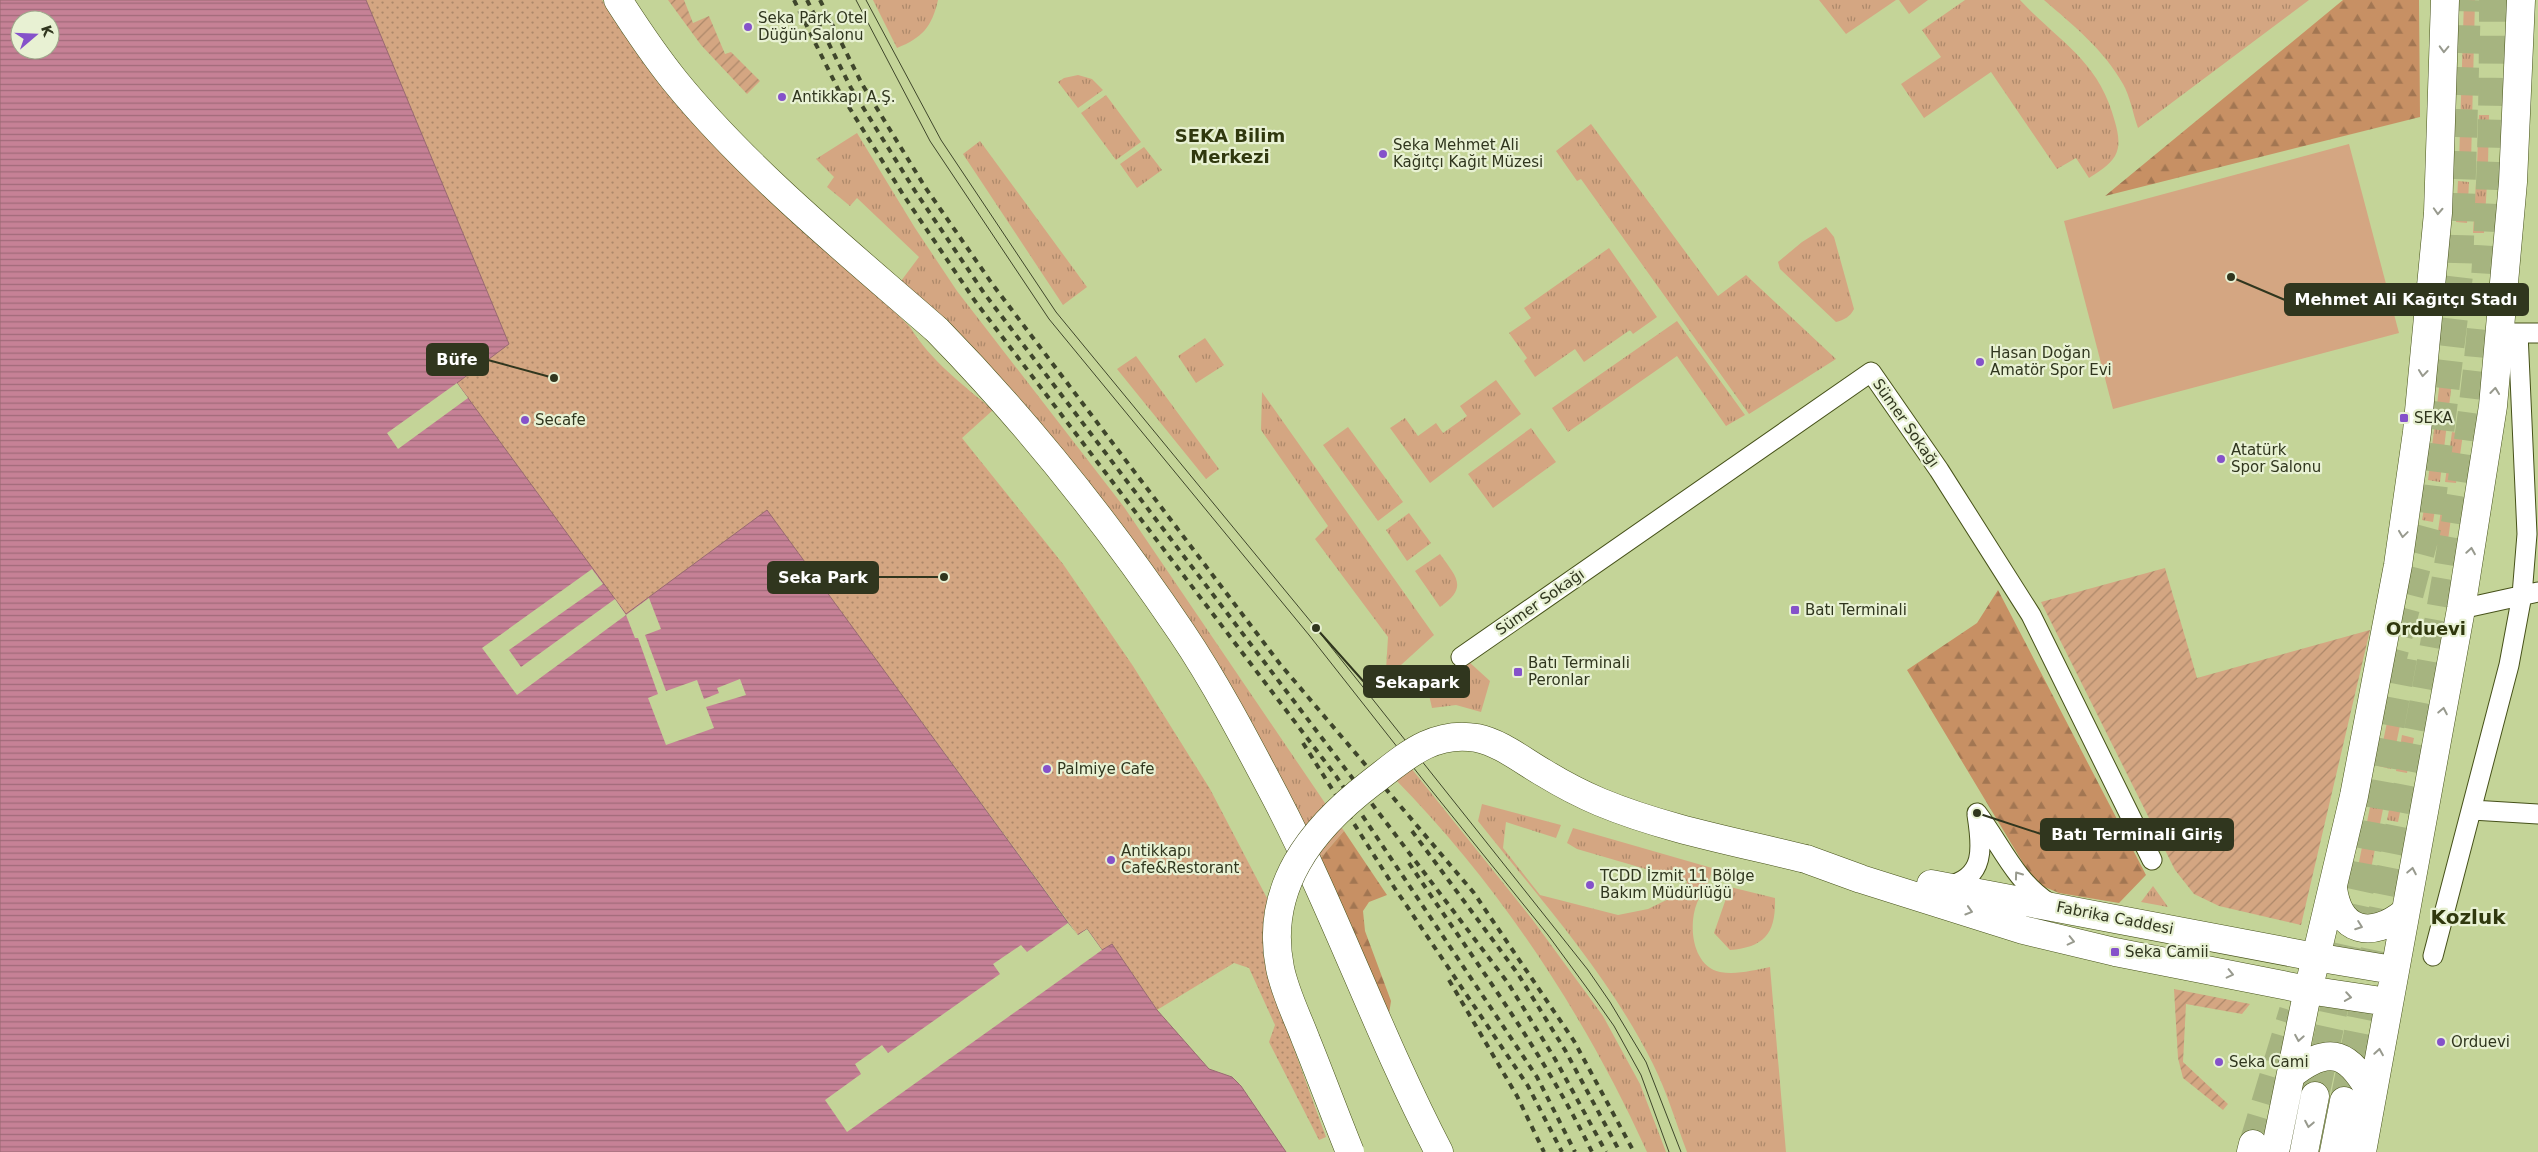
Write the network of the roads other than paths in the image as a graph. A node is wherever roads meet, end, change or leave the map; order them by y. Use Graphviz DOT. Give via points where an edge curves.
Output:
graph roads {
  1 [pos="618,0"];
  2 [pos="2445,0"];
  3 [pos="2521,0"];
  4 [pos="2510,333"];
  5 [pos="2538,333"];
  6 [pos="2530,593"];
  7 [pos="2461,609"];
  8 [pos="1461,657"];
  9 [pos="2472,810"];
  10 [pos="2538,814"];
  11 [pos="1806,859"];
  12 [pos="2152,860"];
  13 [pos="1945,887"];
  14 [pos="2333,888"];
  15 [pos="2055,906"];
  16 [pos="2404,913"];
  17 [pos="2432,956"];
  18 [pos="2315,957"];
  19 [pos="2393,970"];
  20 [pos="2308,990"];
  21 [pos="2388,1002"];
  22 [pos="1379,1020"];
  23 [pos="2292,1074"];
  24 [pos="2372,1095"];
  25 [pos="2315,1096"];
  26 [pos="2344,1102"];
  27 [pos="2260,1149"];
  28 [pos="1350,1152"];
  29 [pos="1439,1152"];
  30 [pos="1456,1152"];
  31 [pos="2304,1152"];
  32 [pos="2334,1152"];
  33 [pos="2362,1152"];
  1 -- 22 [label="main road" via="646,42 704,114 763,175 956,350 1010,408 1110,531 1183,635 1232,717 1298,841"];
  2 -- 14 [label="main road, one-way" via="2438,214 2417,432 2398,565"];
  3 -- 4 [label="main road"];
  4 -- 5 [label="street"];
  4 -- 6 [label="street"];
  7 -- 4 [label="main road, one-way" via="2494,406"];
  6 -- 7 [label="street"];
  6 -- 9 [label="street"];
  16 -- 7 [label="main road, one-way"];
  8 -- 12 [label="street, Sümer Sokağı" via="1871,372 1939,470 2031,615"];
  9 -- 10 [label="street"];
  9 -- 17 [label="street"];
  11 -- 13 [label="main road, Fabrika Caddesi"];
  11 -- 20 [label="main road, one-way" via="2023,930 2115,952"];
  11 -- 28 [label="main road, bridge" via="1674,826 1602,802 1577,792 1478,738 1447,738 1417,748 1359,792 1322,826 1301,855 1280,906 1277,946 1280,968"];
  13 -- 15 [label="main road, Fabrika Caddesi"];
  15 -- 13 [label="street, one-way" via="2038,896 2019,877 1977,814 1981,845 1976,867 1962,883"];
  14 -- 16 [label="main road, one-way" via="2338,908 2355,926 2381,928"];
  14 -- 18 [label="main road"];
  15 -- 18 [label="main road, Fabrika Caddesi"];
  16 -- 19 [label="main road"];
  18 -- 19 [label="main road, Fabrika Caddesi"];
  18 -- 20 [label="main road"];
  19 -- 21 [label="main road"];
  20 -- 21 [label="main road, one-way"];
  20 -- 23 [label="main road, one-way"];
  24 -- 21 [label="main road, one-way"];
  22 -- 29 [label="main road"];
  22 -- 30 [label="main road"];
  23 -- 24 [label="main road" via="2307,1062 2330,1056 2345,1060 2356,1068"];
  23 -- 27 [label="main road"];
  24 -- 33 [label="main road"];
  25 -- 31 [label="main road, one-way"];
  26 -- 32 [label="main road"];
}
